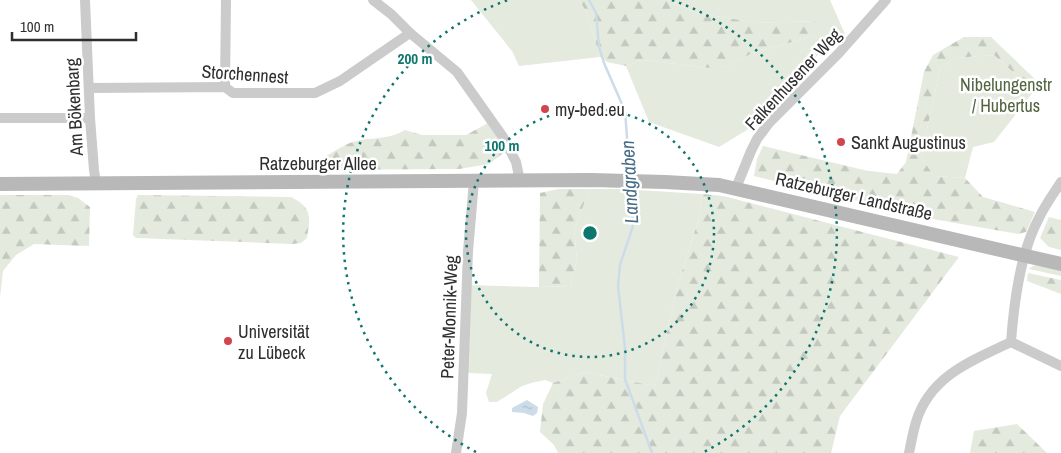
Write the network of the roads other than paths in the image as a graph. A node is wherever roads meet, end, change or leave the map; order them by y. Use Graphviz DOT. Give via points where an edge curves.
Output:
graph roads {
  1 [pos="85,0"];
  2 [pos="226,0"];
  3 [pos="373,0"];
  4 [pos="886,0"];
  5 [pos="410,33"];
  6 [pos="225,87"];
  7 [pos="90,88"];
  8 [pos="0,118"];
  9 [pos="90,118"];
  10 [pos="474,181"];
  11 [pos="520,181"];
  12 [pos="636,181"];
  13 [pos="1061,182"];
  14 [pos="96,183"];
  15 [pos="0,184"];
  16 [pos="736,188"];
  17 [pos="1025,255"];
  18 [pos="1061,264"];
  19 [pos="1011,342"];
  20 [pos="1061,366"];
  21 [pos="456,453"];
  22 [pos="909,453"];
  1 -- 7 [label="street, Am Bökenbarg"];
  2 -- 6 [label="street"];
  3 -- 5 [label="street"];
  4 -- 16 [label="street, Falkenhusener Weg" via="765,129 751,151"];
  5 -- 6 [label="street, Storchennest" via="340,81 315,93 233,93"];
  5 -- 11 [label="street" via="457,72 475,96 503,137 516,162"];
  6 -- 7 [label="street, Storchennest"];
  7 -- 9 [label="street, Am Bökenbarg"];
  8 -- 9 [label="street"];
  9 -- 14 [label="street, Am Bökenbarg"];
  10 -- 11 [label="main road, Ratzeburger Allee"];
  10 -- 14 [label="main road, Ratzeburger Allee"];
  10 -- 21 [label="street, Peter-Monnik-Weg" via="462,412"];
  11 -- 12 [label="main road, Ratzeburger Allee"];
  12 -- 16 [label="main road, Ratzeburger Landstraße"];
  13 -- 17 [label="street" via="1039,216"];
  14 -- 15 [label="main road, Ratzeburger Allee"];
  16 -- 17 [label="main road, Ratzeburger Landstraße"];
  17 -- 18 [label="main road, Ratzeburger Landstraße"];
  17 -- 19 [label="street"];
  19 -- 20 [label="street"];
  19 -- 22 [label="street" via="962,365 934,388 916,422"];
}
